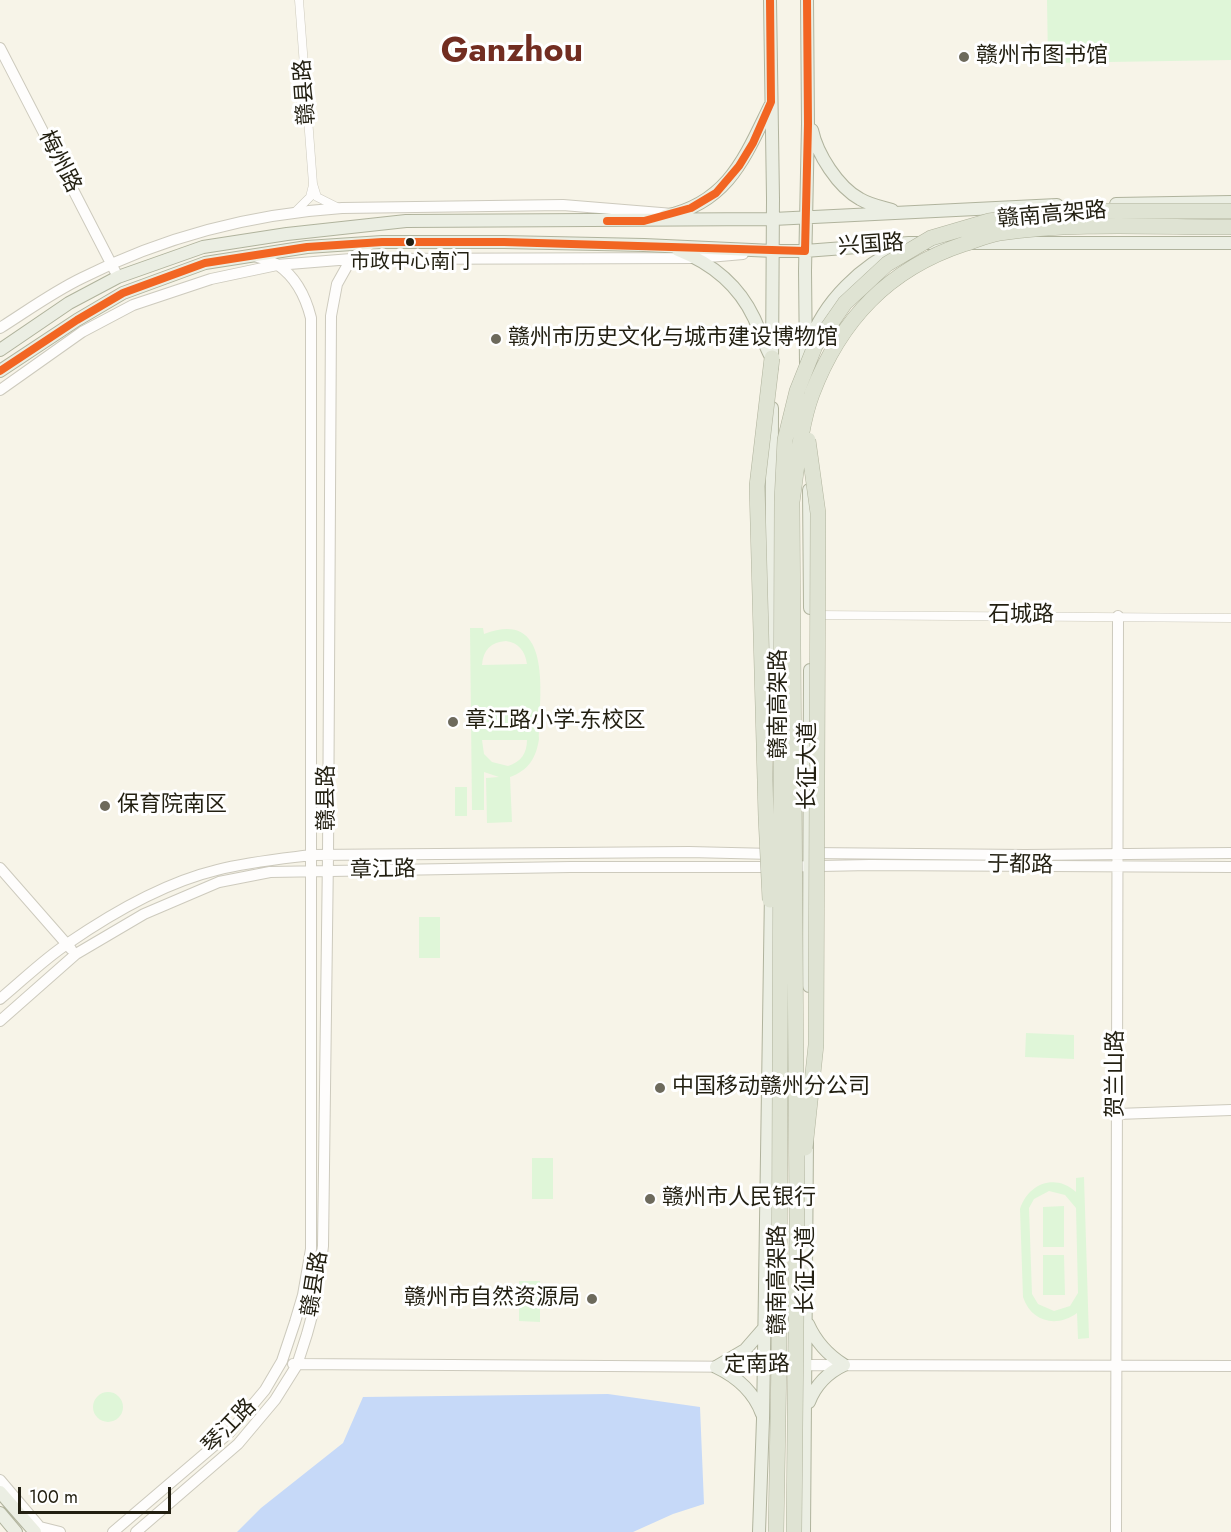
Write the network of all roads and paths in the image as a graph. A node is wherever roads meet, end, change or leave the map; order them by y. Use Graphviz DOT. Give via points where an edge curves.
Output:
graph roads {
  1 [pos="299,0"];
  2 [pos="770,0"];
  3 [pos="807,0"];
  4 [pos="0,48"];
  5 [pos="771,102"];
  6 [pos="808,109"];
  7 [pos="314,184"];
  8 [pos="1231,202"];
  9 [pos="342,208"];
  10 [pos="1231,211"];
  11 [pos="923,212"];
  12 [pos="293,213"];
  13 [pos="675,214"];
  14 [pos="806,217"];
  15 [pos="773,219"];
  16 [pos="644,221"];
  17 [pos="1231,227"];
  18 [pos="371,243"];
  19 [pos="909,243"];
  20 [pos="1231,243"];
  21 [pos="644,244"];
  22 [pos="773,251"];
  23 [pos="805,251"];
  24 [pos="255,256"];
  25 [pos="697,258"];
  26 [pos="351,259"];
  27 [pos="111,264"];
  28 [pos="278,265"];
  29 [pos="118,277"];
  30 [pos="0,328"];
  31 [pos="0,350"];
  32 [pos="806,355"];
  33 [pos="772,358"];
  34 [pos="0,371"];
  35 [pos="0,390"];
  36 [pos="808,440"];
  37 [pos="810,615"];
  38 [pos="1118,616"];
  39 [pos="1231,618"];
  40 [pos="1231,853"];
  41 [pos="771,854"];
  42 [pos="808,854"];
  43 [pos="1118,854"];
  44 [pos="312,855"];
  45 [pos="328,855"];
  46 [pos="771,867"];
  47 [pos="808,867"];
  48 [pos="1118,867"];
  49 [pos="1231,867"];
  50 [pos="0,868"];
  51 [pos="311,872"];
  52 [pos="328,873"];
  53 [pos="66,944"];
  54 [pos="76,954"];
  55 [pos="0,999"];
  56 [pos="0,1021"];
  57 [pos="779,1073"];
  58 [pos="1231,1110"];
  59 [pos="1117,1114"];
  60 [pos="797,1223"];
  61 [pos="807,1322"];
  62 [pos="765,1327"];
  63 [pos="282,1361"];
  64 [pos="297,1365"];
  65 [pos="807,1365"];
  66 [pos="844,1365"];
  67 [pos="1116,1366"];
  68 [pos="1231,1366"];
  69 [pos="716,1367"];
  70 [pos="764,1367"];
  71 [pos="807,1416"];
  72 [pos="763,1419"];
  73 [pos="0,1480"];
  74 [pos="0,1492"];
  75 [pos="0,1513"];
  76 [pos="40,1530"];
  77 [pos="16,1532"];
  78 [pos="60,1532"];
  79 [pos="113,1532"];
  80 [pos="136,1532"];
  81 [pos="759,1532"];
  82 [pos="776,1532"];
  83 [pos="794,1532"];
  84 [pos="804,1532"];
  85 [pos="1116,1532"];
  1 -- 7 [label="street, 赣县路"];
  2 -- 5 [label="main road, 长征大道"];
  3 -- 6 [label="main road, 长征大道"];
  4 -- 27 [label="main road, 梅州路"];
  5 -- 13 [label="main road" via="750,149 723,184 704,202"];
  5 -- 15 [label="main road, 长征大道"];
  6 -- 11 [label="main road" via="820,154 848,190 883,208"];
  6 -- 14 [label="main road, 长征大道"];
  7 -- 9 [label="street" via="317,197"];
  7 -- 12 [label="street" via="306,202"];
  8 -- 11 [label="main road, 兴国路"];
  9 -- 12 [label="main road"];
  9 -- 13 [label="main road" via="563,206"];
  10 -- 57 [label="highway, 赣南高架路, bridge" via="1057,211 989,221 931,238 878,272 845,303 815,346 797,391 785,440"];
  11 -- 14 [label="main road, 兴国路"];
  12 -- 27 [label="main road" via="196,232"];
  13 -- 15 [label="main road"];
  13 -- 16 [label="main road"];
  14 -- 15 [label="main road, 兴国路"];
  14 -- 23 [label="main road, 长征大道"];
  15 -- 16 [label="main road, 兴国路"];
  15 -- 22 [label="main road, 长征大道"];
  16 -- 29 [label="main road, 兴国路" via="406,221 352,225 203,247"];
  17 -- 60 [label="highway, 赣南高架路, bridge" via="1060,228 997,233 938,252 896,278 858,312 830,352 811,397 792,502"];
  18 -- 21 [label="main road, 兴国路"];
  18 -- 24 [label="main road, 兴国路" via="307,247"];
  18 -- 26 [label="main road, 赣县路"];
  19 -- 20 [label="main road, 兴国路"];
  19 -- 23 [label="main road, 兴国路"];
  19 -- 32 [label="main road" via="873,263 842,290 816,328"];
  21 -- 22 [label="main road, 兴国路"];
  21 -- 25 [label="main road" via="670,247"];
  22 -- 23 [label="main road, 兴国路"];
  22 -- 25 [label="main road"];
  22 -- 33 [label="main road, 长征大道"];
  23 -- 32 [label="main road, 长征大道"];
  24 -- 28 [label="main road, 赣县路"];
  24 -- 34 [label="main road, 兴国路" via="205,263 123,293"];
  25 -- 26 [label="main road"];
  25 -- 33 [label="main road" via="739,293"];
  26 -- 28 [label="main road"];
  26 -- 45 [label="main road, 赣县路" via="337,284 331,316"];
  27 -- 29 [label="main road, 梅州路"];
  27 -- 30 [label="main road" via="72,283"];
  28 -- 35 [label="main road" via="211,279 133,305 82,332"];
  28 -- 44 [label="main road, 赣县路" via="296,283 311,318"];
  29 -- 31 [label="main road, 兴国路" via="69,303"];
  32 -- 36 [label="main road, 长征大道"];
  33 -- 41 [label="main road, 长征大道"];
  33 -- 57 [label="highway, bridge" via="757,486 766,817"];
  36 -- 37 [label="main road, 长征大道"];
  36 -- 60 [label="highway, bridge" via="818,513 816,1045"];
  37 -- 38 [label="street, 石城路"];
  37 -- 42 [label="main road, 长征大道"];
  38 -- 39 [label="street, 石城路"];
  38 -- 43 [label="main road, 贺兰山路"];
  40 -- 43 [label="main road, 于都路"];
  41 -- 42 [label="main road, 章江路"];
  41 -- 45 [label="main road, 章江路"];
  41 -- 46 [label="main road, 长征大道"];
  42 -- 43 [label="main road, 于都路"];
  42 -- 47 [label="main road, 长征大道"];
  43 -- 48 [label="main road, 贺兰山路"];
  44 -- 45 [label="main road, 章江路"];
  44 -- 51 [label="main road, 赣县路"];
  44 -- 53 [label="main road, 章江路" via="216,870 179,883 139,900"];
  45 -- 52 [label="main road, 赣县路"];
  46 -- 47 [label="main road, 章江路"];
  46 -- 52 [label="main road, 章江路"];
  46 -- 62 [label="main road, 长征大道"];
  47 -- 48 [label="main road, 于都路"];
  47 -- 61 [label="main road, 长征大道"];
  48 -- 49 [label="main road, 于都路"];
  48 -- 59 [label="main road, 贺兰山路"];
  50 -- 53 [label="main road"];
  51 -- 52 [label="main road, 章江路"];
  51 -- 54 [label="main road, 章江路" via="270,872 219,882 144,914"];
  51 -- 63 [label="main road, 赣县路" via="311,1249 303,1296"];
  52 -- 64 [label="main road, 赣县路" via="323,1246 316,1301"];
  53 -- 54 [label="main road"];
  53 -- 55 [label="main road, 章江路"];
  54 -- 56 [label="main road, 章江路"];
  57 -- 82 [label="highway, 赣南高架路, bridge"];
  58 -- 59 [label="main road"];
  59 -- 67 [label="main road, 贺兰山路"];
  60 -- 83 [label="highway, 赣南高架路, bridge"];
  61 -- 65 [label="main road, 长征大道"];
  61 -- 66 [label="main road" via="820,1344"];
  62 -- 69 [label="main road" via="745,1350"];
  62 -- 70 [label="main road, 长征大道"];
  63 -- 64 [label="main road, 定南路"];
  63 -- 79 [label="main road, 琴江路" via="265,1390 229,1433"];
  64 -- 69 [label="main road, 定南路"];
  64 -- 80 [label="main road, 琴江路" via="238,1444"];
  65 -- 66 [label="main road, 定南路"];
  65 -- 70 [label="main road, 定南路"];
  65 -- 71 [label="main road, 长征大道"];
  66 -- 67 [label="main road, 定南路"];
  66 -- 71 [label="main road" via="816,1387"];
  67 -- 68 [label="main road, 定南路"];
  67 -- 85 [label="main road, 贺兰山路"];
  69 -- 70 [label="main road, 定南路"];
  69 -- 72 [label="main road" via="741,1383"];
  70 -- 72 [label="main road, 长征大道"];
  71 -- 84 [label="main road, 长征大道"];
  72 -- 81 [label="main road, 长征大道"];
  73 -- 76 [label="main road"];
  74 -- 76 [label="main road"];
  75 -- 77 [label="main road"];
  76 -- 78 [label="main road"];
}
